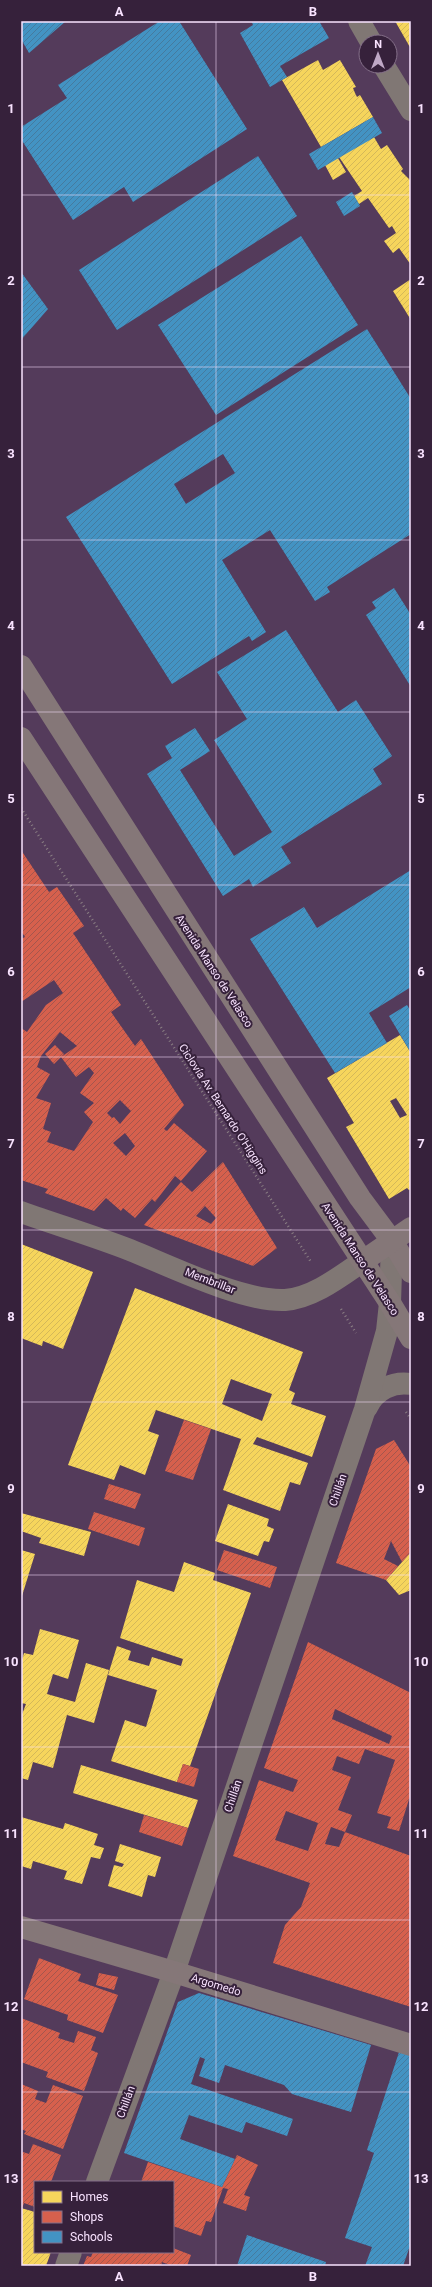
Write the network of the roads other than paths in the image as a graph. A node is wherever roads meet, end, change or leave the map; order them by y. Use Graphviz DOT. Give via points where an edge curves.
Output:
graph roads {
  1 [pos="359,21"];
  2 [pos="366,34"];
  3 [pos="389,74"];
  4 [pos="411,110"];
  5 [pos="21,666"];
  6 [pos="21,738"];
  7 [pos="21,1212"];
  8 [pos="411,1228"];
  9 [pos="392,1241"];
  10 [pos="363,1261"];
  11 [pos="411,1272"];
  12 [pos="390,1303"];
  13 [pos="411,1338"];
  14 [pos="400,1385"];
  15 [pos="365,1409"];
  16 [pos="21,1927"];
  17 [pos="174,1972"];
  18 [pos="411,2045"];
  19 [pos="97,2181"];
  20 [pos="72,2253"];
  21 [pos="66,2266"];
  1 -- 2 [label="street"];
  3 -- 4 [label="street"];
  5 -- 9 [label="main road, Avenida Manso de Velasco" via="360,1198"];
  6 -- 10 [label="main road, Avenida Manso de Velasco"];
  7 -- 10 [label="street, Membrillar" via="262,1298 286,1300 307,1294"];
  8 -- 9 [label="main road"];
  9 -- 10 [label="main road, Membrillar"];
  9 -- 11 [label="main road, Avenida Manso de Velasco"];
  9 -- 12 [label="street, Chillán"];
  10 -- 12 [label="main road, Avenida Manso de Velasco"];
  12 -- 13 [label="main road, Avenida Manso de Velasco"];
  12 -- 15 [label="street, Chillán" via="387,1331"];
  14 -- 15 [label="street, Chillán" via="372,1397"];
  15 -- 17 [label="street, Chillán"];
  16 -- 17 [label="main road, Argomedo"];
  17 -- 18 [label="main road, Argomedo"];
  17 -- 19 [label="street, Chillán"];
  20 -- 21 [label="street"];
}
